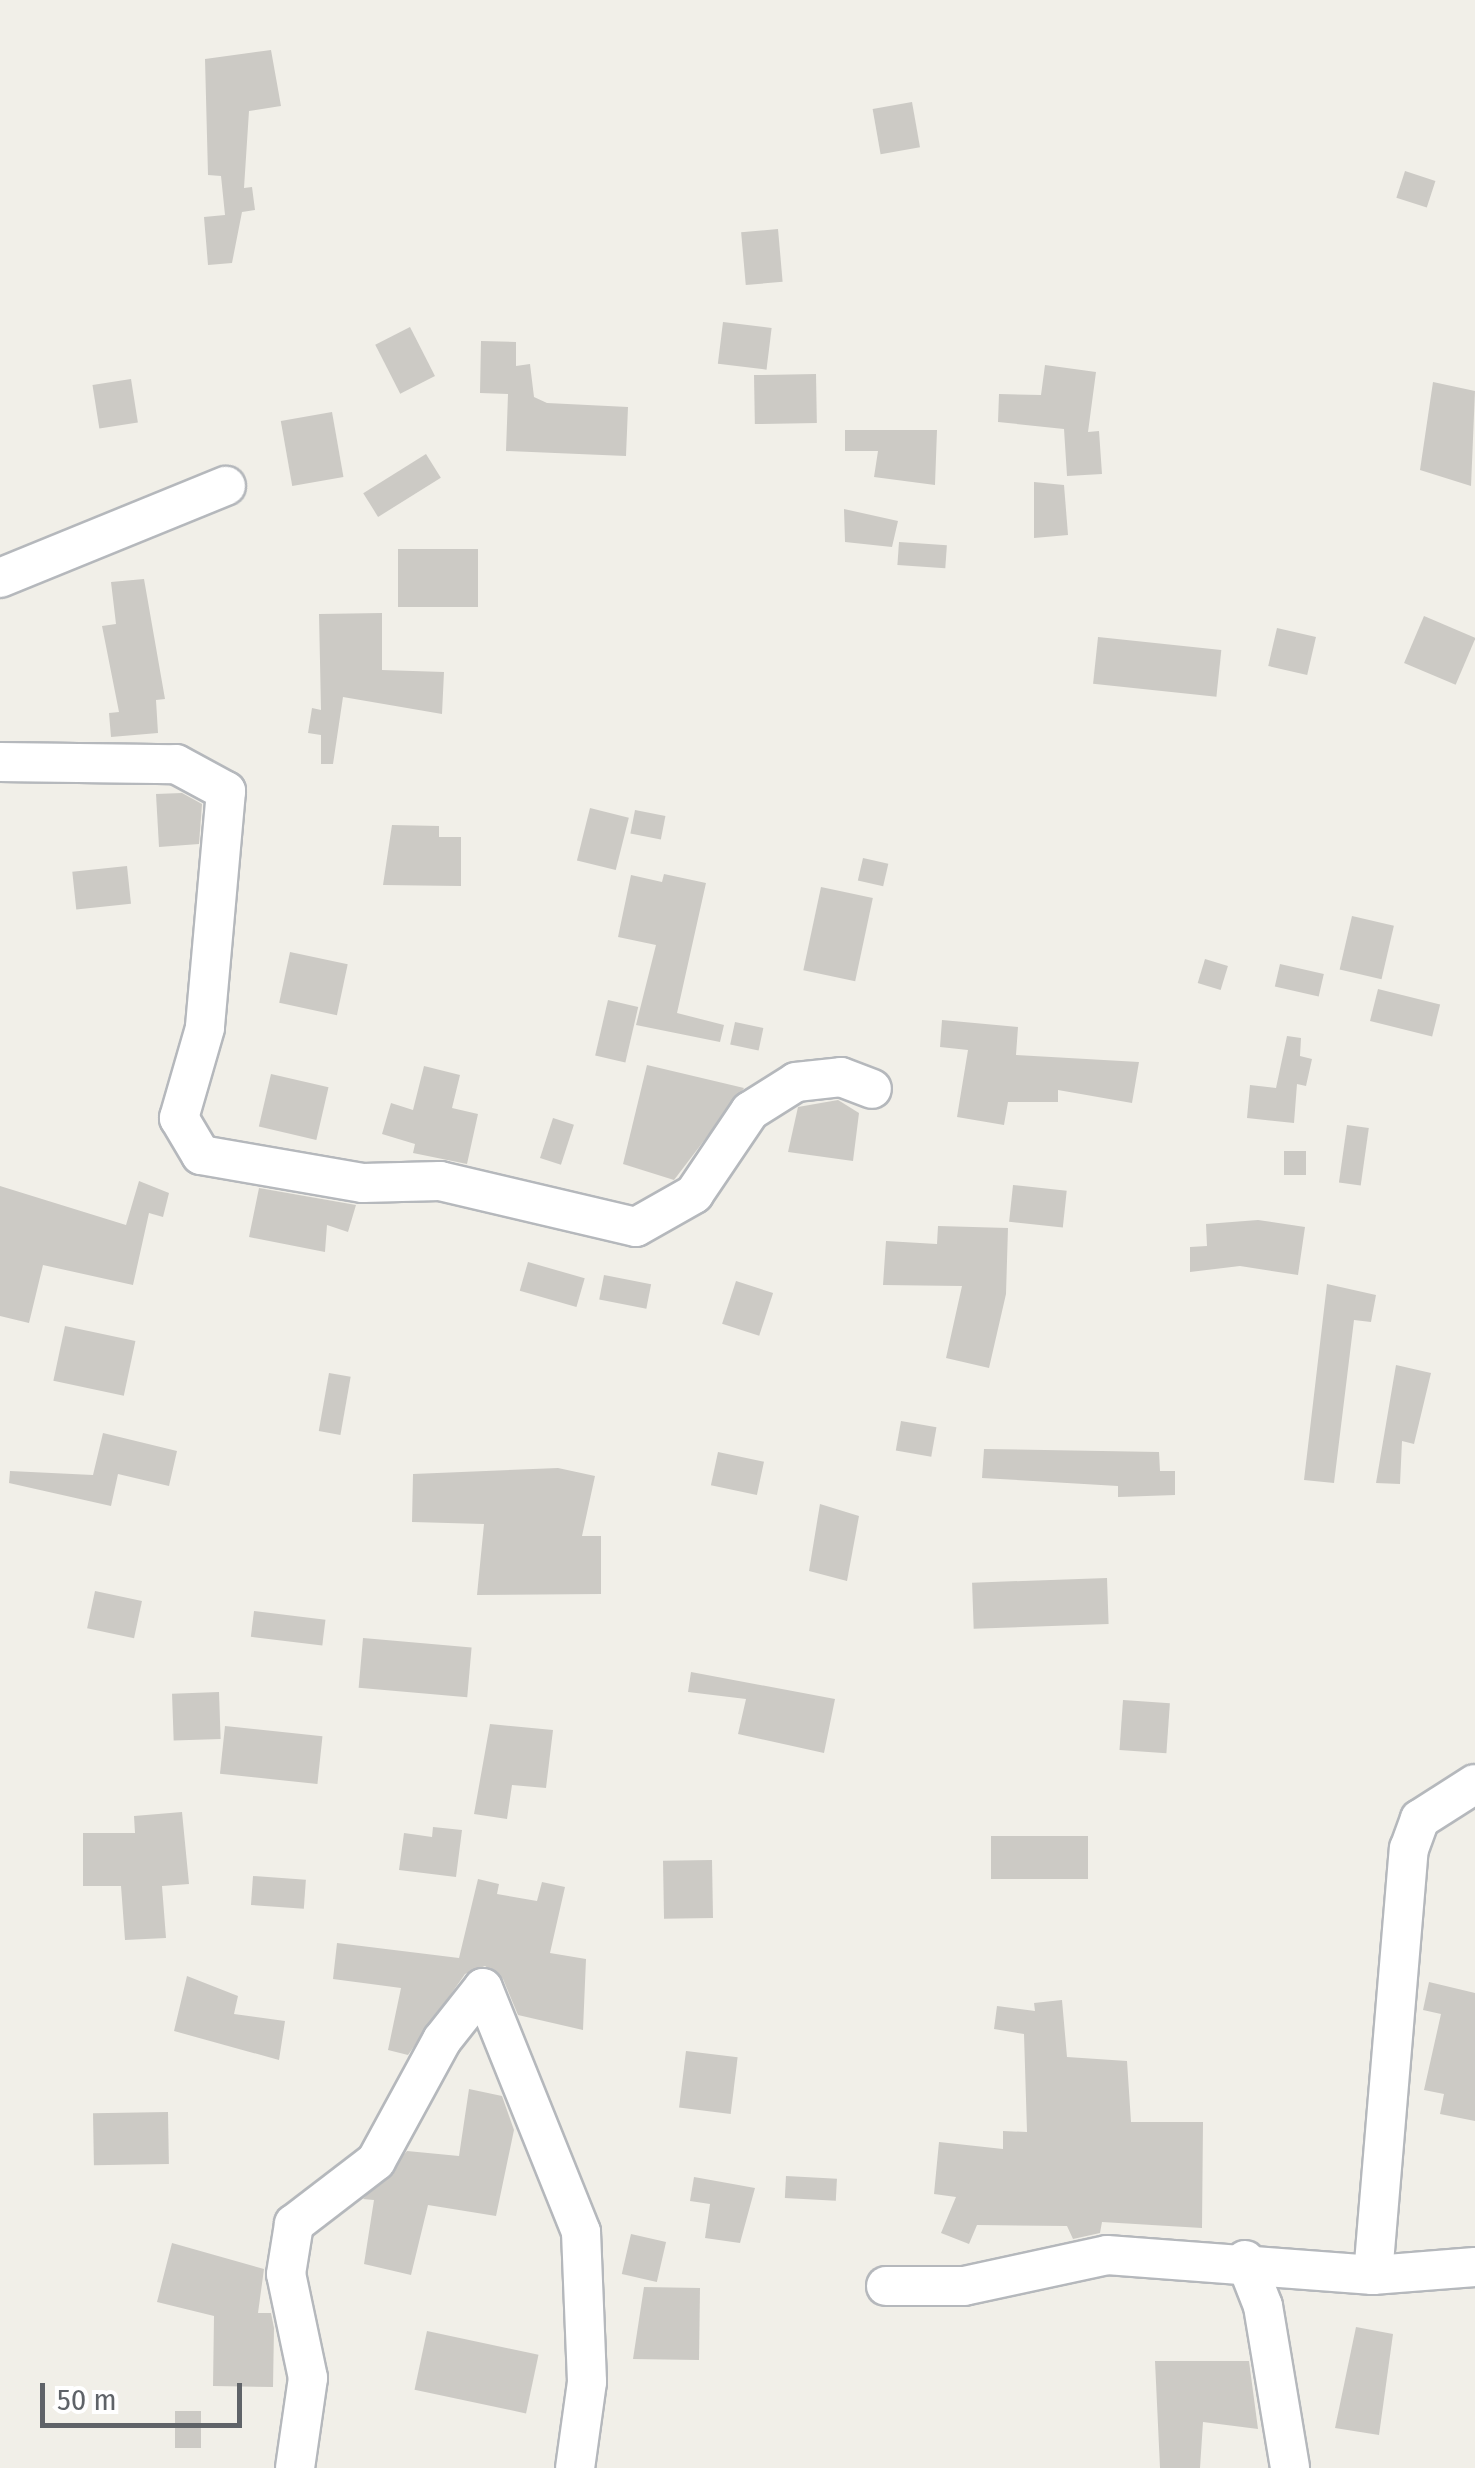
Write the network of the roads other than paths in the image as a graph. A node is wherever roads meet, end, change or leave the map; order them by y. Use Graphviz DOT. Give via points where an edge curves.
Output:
graph roads {
  1 [pos="226,486"];
  2 [pos="0,578"];
  3 [pos="0,762"];
  4 [pos="872,1089"];
  5 [pos="1475,1784"];
  6 [pos="1245,2260"];
  7 [pos="1475,2268"];
  8 [pos="1374,2275"];
  9 [pos="886,2286"];
  10 [pos="295,2468"];
  11 [pos="575,2468"];
  12 [pos="1290,2468"];
  1 -- 2 [label="street"];
  3 -- 4 [label="street" via="176,764 226,791 205,1028 179,1118 201,1155 363,1183 440,1181 636,1227 694,1194 750,1111 796,1082 841,1077"];
  5 -- 8 [label="street" via="1420,1819 1409,1850"];
  6 -- 8 [label="street"];
  6 -- 9 [label="street" via="1107,2255 964,2286"];
  6 -- 12 [label="street" via="1263,2306"];
  7 -- 8 [label="street"];
  10 -- 11 [label="street" via="308,2378 286,2274 294,2224 376,2161 483,1988 581,2232 588,2382"];
}
